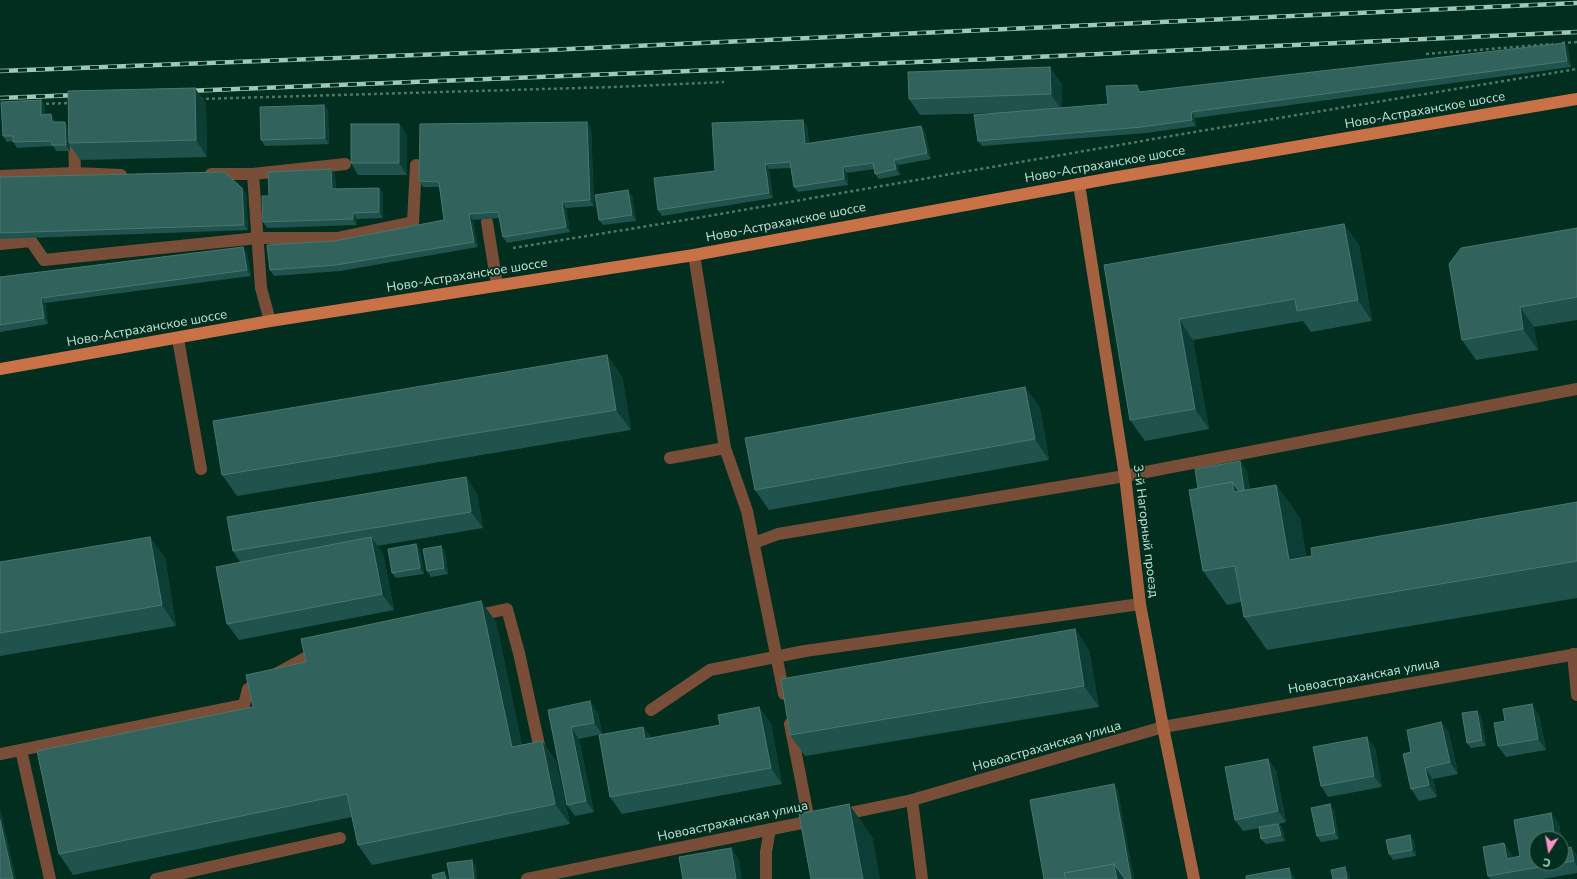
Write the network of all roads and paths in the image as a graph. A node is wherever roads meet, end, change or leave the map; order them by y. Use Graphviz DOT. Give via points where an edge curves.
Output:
graph roads {
  1 [pos="1577,42"];
  2 [pos="1426,54"];
  3 [pos="1577,69"];
  4 [pos="724,82"];
  5 [pos="199,99"];
  6 [pos="1577,99"];
  7 [pos="72,103"];
  8 [pos="32,104"];
  9 [pos="73,126"];
  10 [pos="345,164"];
  11 [pos="416,165"];
  12 [pos="75,173"];
  13 [pos="200,174"];
  14 [pos="254,174"];
  15 [pos="130,175"];
  16 [pos="0,176"];
  17 [pos="1079,184"];
  18 [pos="487,222"];
  19 [pos="258,238"];
  20 [pos="0,244"];
  21 [pos="492,252"];
  22 [pos="694,255"];
  23 [pos="497,285"];
  24 [pos="270,321"];
  25 [pos="178,339"];
  26 [pos="0,369"];
  27 [pos="1577,389"];
  28 [pos="725,448"];
  29 [pos="670,458"];
  30 [pos="201,469"];
  31 [pos="1125,476"];
  32 [pos="754,543"];
  33 [pos="1140,604"];
  34 [pos="461,619"];
  35 [pos="329,645"];
  36 [pos="1575,654"];
  37 [pos="776,657"];
  38 [pos="1577,695"];
  39 [pos="651,710"];
  40 [pos="1163,728"];
  41 [pos="539,745"];
  42 [pos="22,750"];
  43 [pos="0,754"];
  44 [pos="912,800"];
  45 [pos="809,821"];
  46 [pos="770,829"];
  47 [pos="340,838"];
  48 [pos="50,879"];
  49 [pos="156,879"];
  50 [pos="527,879"];
  51 [pos="766,879"];
  52 [pos="922,879"];
  53 [pos="1194,879"];
  1 -- 2 [label="path"];
  3 -- 21 [label="path"];
  4 -- 5 [label="path"];
  6 -- 17 [label="main road, Ново-Астраханское шоссе"];
  7 -- 8 [label="path"];
  9 -- 12 [label="street"];
  10 -- 14 [label="street"];
  11 -- 19 [label="street" via="413,222 337,238"];
  12 -- 15 [label="street"];
  12 -- 16 [label="street"];
  13 -- 14 [label="street"];
  14 -- 19 [label="street"];
  17 -- 22 [label="main road, Ново-Астраханское шоссе"];
  17 -- 31 [label="street, 3-й Нагорный проезд"];
  18 -- 21 [label="street"];
  19 -- 20 [label="street" via="44,260 31,241"];
  19 -- 24 [label="street" via="261,288"];
  21 -- 23 [label="street"];
  22 -- 23 [label="main road, Ново-Астраханское шоссе"];
  22 -- 28 [label="street"];
  23 -- 24 [label="main road, Ново-Астраханское шоссе"];
  24 -- 25 [label="main road, Ново-Астраханское шоссе"];
  25 -- 26 [label="main road, Ново-Астраханское шоссе"];
  25 -- 30 [label="street"];
  27 -- 31 [label="street"];
  28 -- 29 [label="street"];
  28 -- 32 [label="street" via="748,511"];
  31 -- 32 [label="street" via="778,534"];
  31 -- 33 [label="street, 3-й Нагорный проезд"];
  32 -- 37 [label="street"];
  33 -- 37 [label="street"];
  33 -- 40 [label="street, 3-й Нагорный проезд"];
  34 -- 41 [label="street" via="507,609"];
  35 -- 42 [label="street" via="248,689 244,705"];
  36 -- 38 [label="street"];
  36 -- 40 [label="street, Новоастраханская улица"];
  37 -- 39 [label="street" via="710,670"];
  37 -- 45 [label="street"];
  40 -- 44 [label="street, Новоастраханская улица"];
  40 -- 53 [label="street, 3-й Нагорный проезд"];
  42 -- 43 [label="street"];
  42 -- 48 [label="street"];
  44 -- 45 [label="street, Новоастраханская улица"];
  44 -- 52 [label="street"];
  45 -- 46 [label="street, Новоастраханская улица"];
  46 -- 50 [label="street, Новоастраханская улица"];
  46 -- 51 [label="street" via="766,852"];
  47 -- 49 [label="street"];
}
